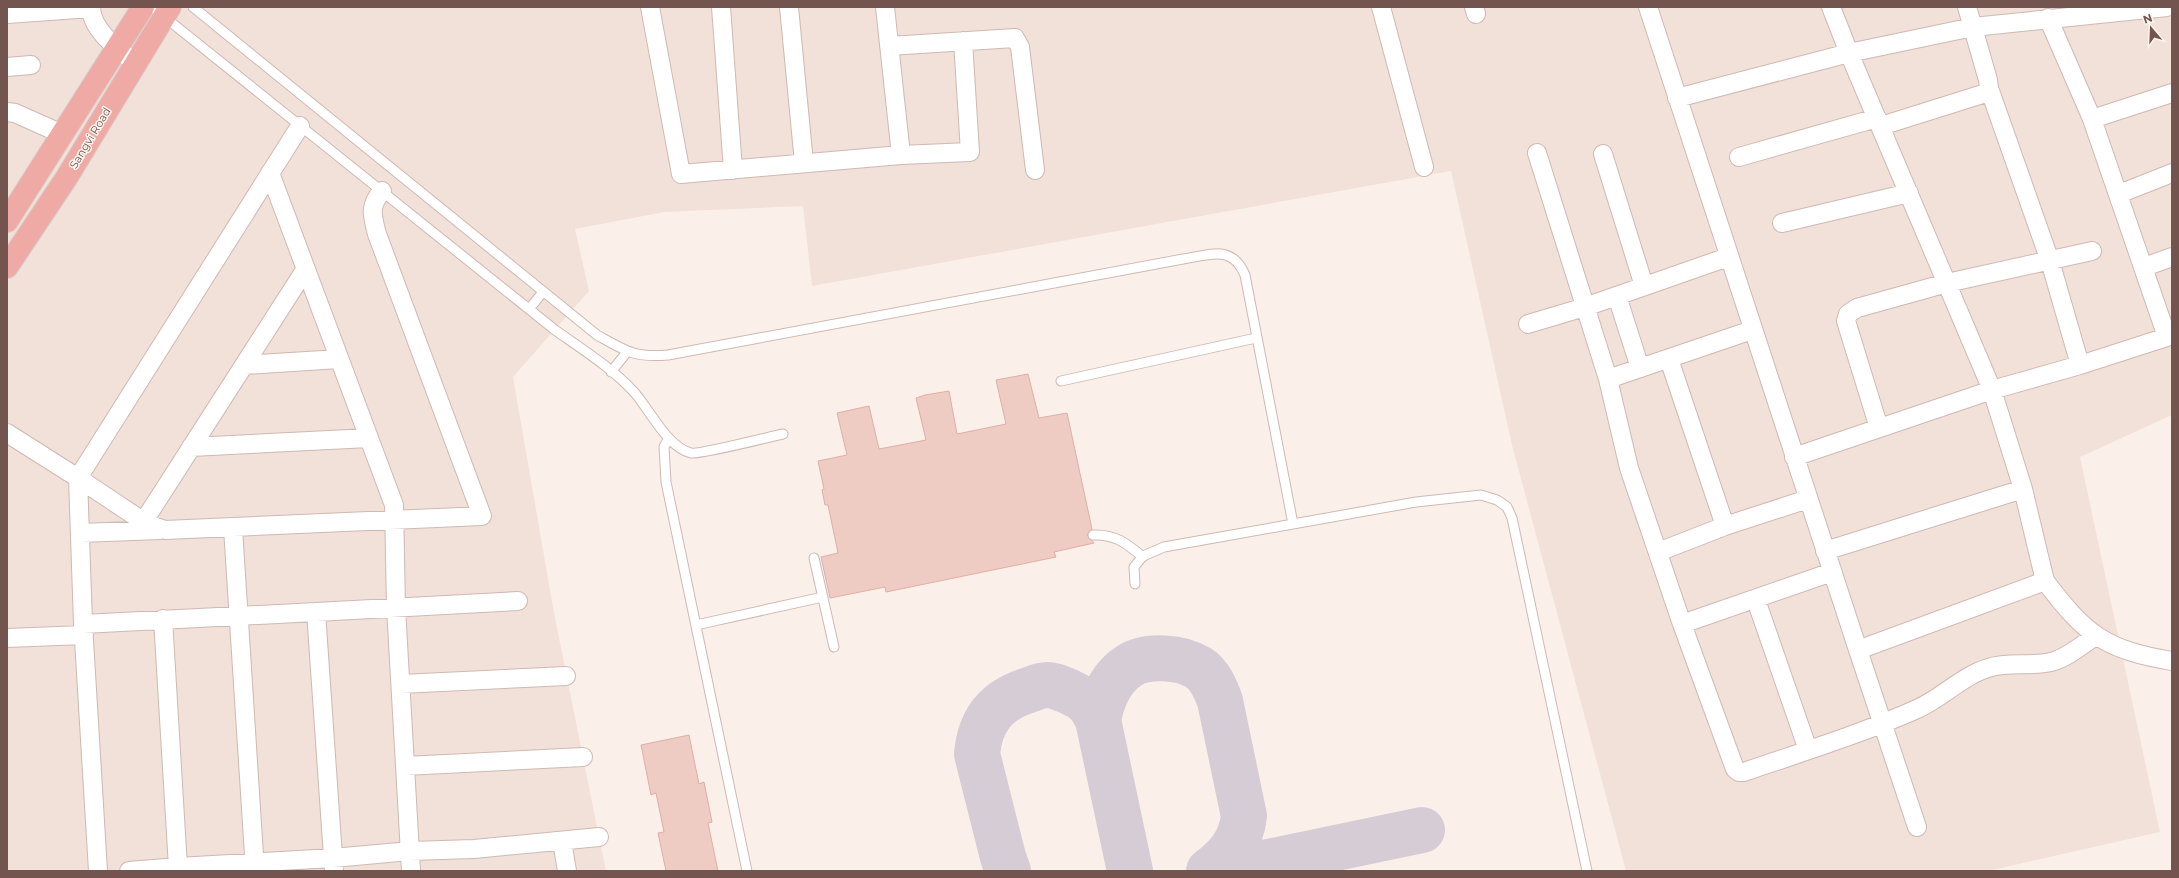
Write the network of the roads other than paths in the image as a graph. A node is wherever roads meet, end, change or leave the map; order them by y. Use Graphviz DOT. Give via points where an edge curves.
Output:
graph roads {
  1 [pos="91,7"];
  2 [pos="143,7"];
  3 [pos="193,7"];
  4 [pos="650,7"];
  5 [pos="720,7"];
  6 [pos="789,7"];
  7 [pos="884,7"];
  8 [pos="1380,7"];
  9 [pos="1648,7"];
  10 [pos="1831,7"];
  11 [pos="1967,7"];
  12 [pos="2167,7"];
  13 [pos="162,10"];
  14 [pos="7,14"];
  15 [pos="2048,18"];
  16 [pos="1973,27"];
  17 [pos="963,41"];
  18 [pos="889,46"];
  19 [pos="117,49"];
  20 [pos="1849,53"];
  21 [pos="135,63"];
  22 [pos="31,65"];
  23 [pos="7,67"];
  24 [pos="1988,88"];
  25 [pos="2172,93"];
  26 [pos="1677,98"];
  27 [pos="7,112"];
  28 [pos="2092,119"];
  29 [pos="1879,122"];
  30 [pos="300,126"];
  31 [pos="62,134"];
  32 [pos="1537,152"];
  33 [pos="901,154"];
  34 [pos="1603,154"];
  35 [pos="1739,157"];
  36 [pos="804,163"];
  37 [pos="1424,166"];
  38 [pos="733,170"];
  39 [pos="1035,170"];
  40 [pos="270,173"];
  41 [pos="2172,173"];
  42 [pos="382,191"];
  43 [pos="1909,193"];
  44 [pos="2119,194"];
  45 [pos="7,221"];
  46 [pos="1782,223"];
  47 [pos="2092,251"];
  48 [pos="1728,257"];
  49 [pos="2172,257"];
  50 [pos="2050,261"];
  51 [pos="7,267"];
  52 [pos="2144,267"];
  53 [pos="305,270"];
  54 [pos="1948,283"];
  55 [pos="1644,286"];
  56 [pos="543,292"];
  57 [pos="1617,296"];
  58 [pos="1585,307"];
  59 [pos="529,309"];
  60 [pos="1528,324"];
  61 [pos="1752,330"];
  62 [pos="1256,338"];
  63 [pos="627,352"];
  64 [pos="1669,358"];
  65 [pos="339,359"];
  66 [pos="244,365"];
  67 [pos="2080,365"];
  68 [pos="1640,368"];
  69 [pos="611,372"];
  70 [pos="1608,379"];
  71 [pos="1061,381"];
  72 [pos="1992,390"];
  73 [pos="1879,428"];
  74 [pos="7,433"];
  75 [pos="782,434"];
  76 [pos="369,438"];
  77 [pos="669,438"];
  78 [pos="191,447"];
  79 [pos="1794,457"];
  80 [pos="78,478"];
  81 [pos="2023,489"];
  82 [pos="1808,498"];
  83 [pos="144,521"];
  84 [pos="394,521"];
  85 [pos="1293,524"];
  86 [pos="1725,526"];
  87 [pos="233,528"];
  88 [pos="165,530"];
  89 [pos="80,533"];
  90 [pos="1093,535"];
  91 [pos="1825,551"];
  92 [pos="1658,552"];
  93 [pos="1143,557"];
  94 [pos="814,558"];
  95 [pos="1832,572"];
  96 [pos="2044,581"];
  97 [pos="1135,584"];
  98 [pos="823,597"];
  99 [pos="1756,600"];
  100 [pos="518,601"];
  101 [pos="396,608"];
  102 [pos="316,612"];
  103 [pos="238,615"];
  104 [pos="163,619"];
  105 [pos="1682,624"];
  106 [pos="696,625"];
  107 [pos="83,630"];
  108 [pos="2096,636"];
  109 [pos="7,638"];
  110 [pos="834,647"];
  111 [pos="1858,650"];
  112 [pos="2172,661"];
  113 [pos="566,676"];
  114 [pos="401,684"];
  115 [pos="1882,725"];
  116 [pos="1808,750"];
  117 [pos="583,758"];
  118 [pos="406,766"];
  119 [pos="1917,827"];
  120 [pos="599,837"];
  121 [pos="562,841"];
  122 [pos="410,851"];
  123 [pos="333,864"];
  124 [pos="254,867"];
  125 [pos="178,869"];
  126 [pos="98,871"];
  127 [pos="129,871"];
  128 [pos="410,871"];
  129 [pos="567,871"];
  130 [pos="746,871"];
  131 [pos="1587,871"];
  1 -- 14 [label="street"];
  1 -- 19 [label="street" via="95,23"];
  2 -- 19 [label="highway"];
  3 -- 56 [label="lane"];
  4 -- 38 [label="street" via="681,174"];
  5 -- 38 [label="street"];
  6 -- 36 [label="street"];
  7 -- 18 [label="street"];
  8 -- 37 [label="street"];
  9 -- 26 [label="street"];
  10 -- 20 [label="street"];
  11 -- 16 [label="street"];
  12 -- 15 [label="street"];
  13 -- 21 [label="highway, Sangvi Road"];
  13 -- 30 [label="lane"];
  15 -- 16 [label="street"];
  15 -- 28 [label="street"];
  16 -- 20 [label="street"];
  16 -- 24 [label="street"];
  17 -- 18 [label="street"];
  17 -- 33 [label="street" via="970,152"];
  17 -- 39 [label="street" via="1010,37 1017,41 1020,47"];
  18 -- 33 [label="street"];
  19 -- 21 [label="street"];
  19 -- 31 [label="highway"];
  20 -- 26 [label="street"];
  20 -- 29 [label="street"];
  21 -- 51 [label="highway, Sangvi Road" via="67,177"];
  22 -- 23 [label="street"];
  24 -- 29 [label="street" via="1986,93 1980,95"];
  24 -- 50 [label="street"];
  25 -- 28 [label="street"];
  26 -- 48 [label="street"];
  27 -- 31 [label="street" via="15,113"];
  28 -- 44 [label="street"];
  29 -- 35 [label="street"];
  29 -- 43 [label="street"];
  30 -- 40 [label="street"];
  30 -- 42 [label="lane"];
  31 -- 45 [label="highway"];
  32 -- 58 [label="street"];
  33 -- 36 [label="street"];
  34 -- 55 [label="street"];
  36 -- 38 [label="street"];
  40 -- 53 [label="street"];
  40 -- 80 [label="street"];
  41 -- 44 [label="street"];
  42 -- 59 [label="lane"];
  42 -- 84 [label="street" via="374,200 372,214 376,234 482,516"];
  43 -- 46 [label="street"];
  43 -- 54 [label="street"];
  44 -- 52 [label="street"];
  47 -- 50 [label="street"];
  48 -- 55 [label="street"];
  48 -- 61 [label="street"];
  49 -- 52 [label="street"];
  50 -- 54 [label="street"];
  50 -- 67 [label="street"];
  52 -- 67 [label="street" via="2167,337"];
  53 -- 65 [label="street"];
  53 -- 66 [label="street"];
  54 -- 72 [label="street"];
  54 -- 73 [label="street" via="1856,308 1848,314 1846,321"];
  55 -- 57 [label="street"];
  56 -- 59 [label="lane"];
  56 -- 63 [label="lane" via="598,335"];
  57 -- 58 [label="street"];
  57 -- 68 [label="street"];
  58 -- 60 [label="street"];
  58 -- 70 [label="street"];
  59 -- 69 [label="lane"];
  61 -- 64 [label="street"];
  61 -- 79 [label="street"];
  62 -- 63 [label="lane" via="1245,274 1240,262 1231,255 1214,254 668,355 647,357"];
  62 -- 71 [label="lane"];
  62 -- 85 [label="lane"];
  63 -- 69 [label="lane"];
  64 -- 68 [label="street"];
  64 -- 86 [label="street"];
  65 -- 66 [label="street"];
  65 -- 76 [label="street"];
  66 -- 78 [label="street"];
  67 -- 72 [label="street"];
  68 -- 70 [label="street"];
  69 -- 77 [label="lane" via="633,391"];
  70 -- 92 [label="street" via="1629,468"];
  72 -- 73 [label="street"];
  72 -- 81 [label="street"];
  73 -- 79 [label="street"];
  74 -- 80 [label="street"];
  75 -- 77 [label="lane" via="692,453 676,446"];
  76 -- 78 [label="street"];
  76 -- 84 [label="street" via="394,505"];
  77 -- 106 [label="lane" via="664,447 666,482"];
  78 -- 83 [label="street"];
  79 -- 82 [label="street"];
  80 -- 83 [label="street"];
  80 -- 89 [label="street"];
  81 -- 91 [label="street"];
  81 -- 96 [label="street"];
  82 -- 86 [label="street"];
  82 -- 91 [label="street"];
  83 -- 88 [label="street"];
  84 -- 87 [label="street"];
  84 -- 101 [label="street"];
  85 -- 93 [label="lane" via="1164,547"];
  85 -- 131 [label="lane" via="1416,502 1473,495 1497,500 1508,507"];
  86 -- 92 [label="street"];
  87 -- 88 [label="street"];
  87 -- 103 [label="street"];
  88 -- 89 [label="street"];
  89 -- 107 [label="street"];
  90 -- 93 [label="lane" via="1118,538"];
  91 -- 95 [label="street"];
  92 -- 105 [label="street"];
  93 -- 97 [label="lane" via="1134,567"];
  94 -- 98 [label="lane"];
  95 -- 99 [label="street"];
  95 -- 111 [label="street"];
  96 -- 108 [label="street" via="2066,609"];
  96 -- 111 [label="street"];
  98 -- 106 [label="lane"];
  98 -- 110 [label="lane"];
  99 -- 105 [label="street"];
  99 -- 116 [label="street"];
  100 -- 101 [label="street"];
  101 -- 102 [label="street"];
  101 -- 114 [label="street"];
  102 -- 103 [label="street"];
  102 -- 123 [label="street"];
  103 -- 104 [label="street"];
  103 -- 124 [label="street"];
  104 -- 107 [label="street"];
  104 -- 125 [label="street"];
  105 -- 116 [label="street" via="1735,769 1744,772"];
  106 -- 130 [label="lane"];
  107 -- 109 [label="street"];
  107 -- 126 [label="street"];
  108 -- 112 [label="street" via="2133,654"];
  108 -- 115 [label="street" via="2051,662 2008,664 1988,668 1924,706"];
  111 -- 115 [label="street"];
  113 -- 114 [label="street"];
  114 -- 118 [label="street"];
  115 -- 116 [label="street"];
  115 -- 119 [label="street"];
  117 -- 118 [label="street"];
  118 -- 122 [label="street"];
  120 -- 121 [label="street"];
  121 -- 122 [label="street" via="474,850"];
  121 -- 129 [label="street"];
  122 -- 123 [label="street"];
  122 -- 128 [label="street"];
  123 -- 124 [label="street"];
  124 -- 125 [label="street"];
  125 -- 127 [label="street"];
}
